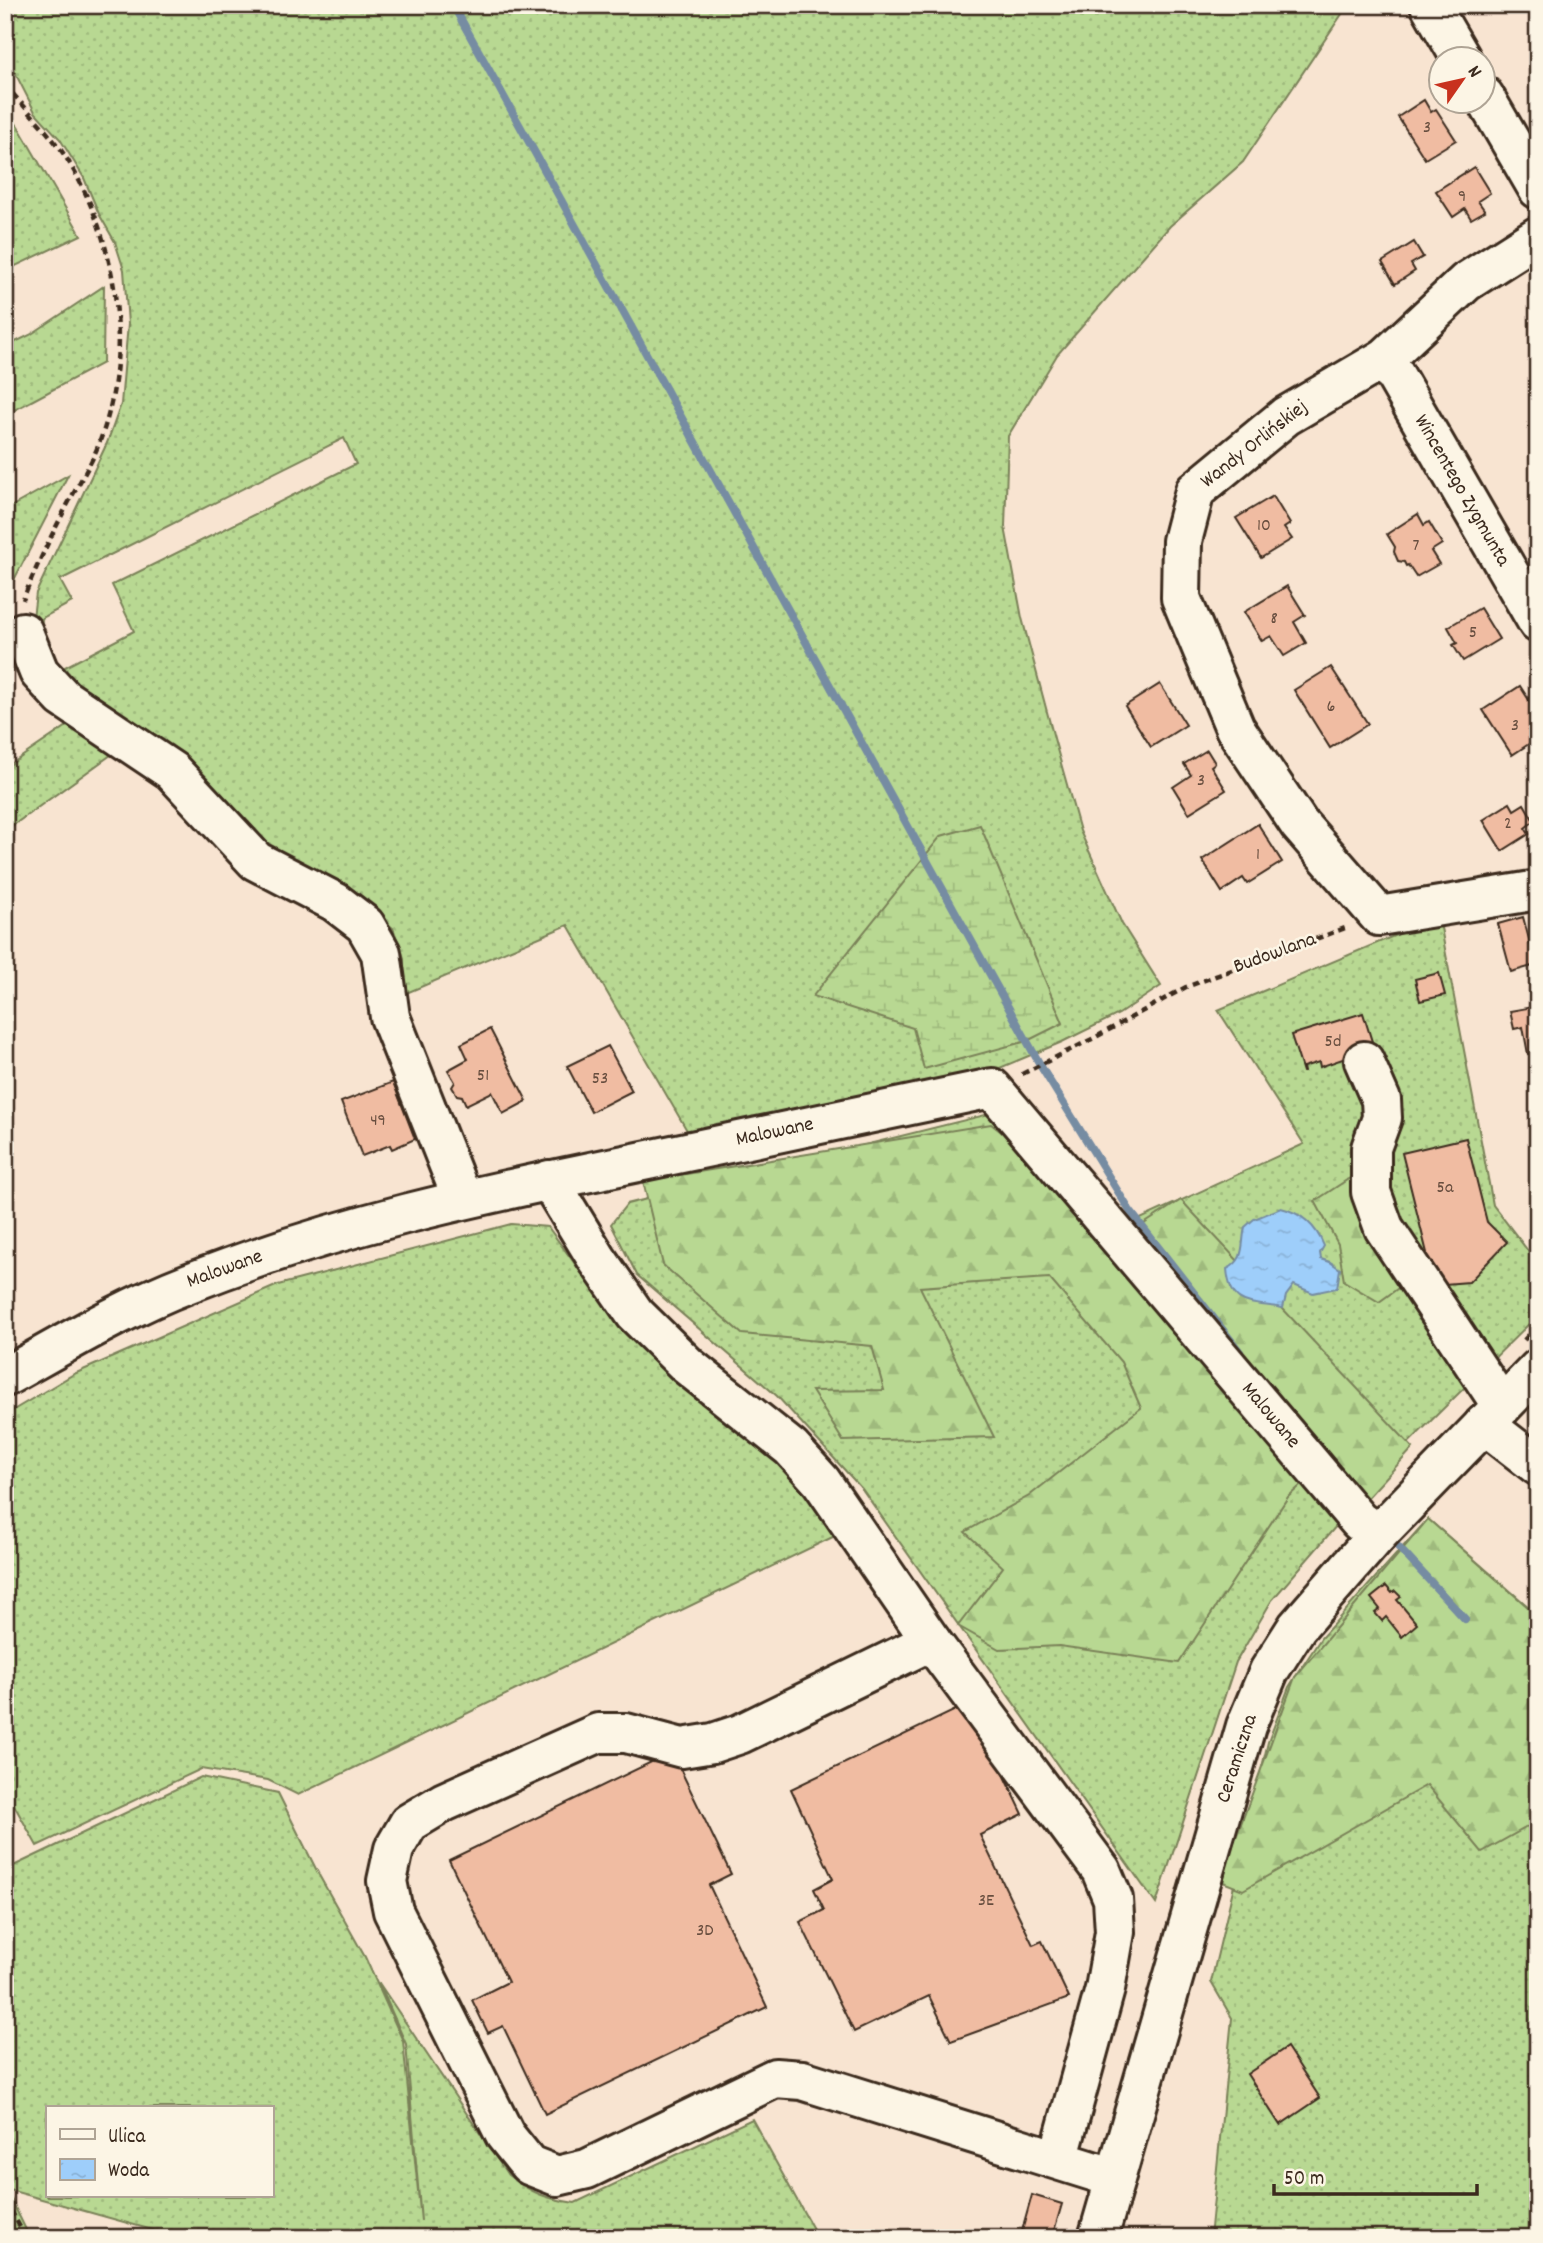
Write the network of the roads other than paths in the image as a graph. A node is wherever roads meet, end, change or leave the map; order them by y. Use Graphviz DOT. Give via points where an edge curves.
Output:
graph roads {
  1 [pos="1430,5"];
  2 [pos="1454,46"];
  3 [pos="1495,116"];
  4 [pos="1538,189"];
  5 [pos="1538,236"];
  6 [pos="1385,358"];
  7 [pos="1527,582"];
  8 [pos="1538,623"];
  9 [pos="23,632"];
  10 [pos="1538,890"];
  11 [pos="1364,1061"];
  12 [pos="549,1180"];
  13 [pos="462,1198"];
  14 [pos="1538,1368"];
  15 [pos="5,1377"];
  16 [pos="1493,1415"];
  17 [pos="1538,1466"];
  18 [pos="1382,1530"];
  19 [pos="931,1641"];
  20 [pos="1058,2160"];
  21 [pos="1115,2178"];
  22 [pos="1098,2238"];
  1 -- 2 [label="street"];
  3 -- 4 [label="street"];
  5 -- 6 [label="street, Wandy Orlińskiej" via="1466,282"];
  6 -- 7 [label="street, Wincentego Zygmunta"];
  6 -- 10 [label="street, Wandy Orlińskiej" via="1286,416 1195,491 1182,541 1181,598 1235,728 1300,824 1379,916"];
  7 -- 8 [label="street, Wincentego Zygmunta"];
  9 -- 13 [label="street" via="40,672 63,698 172,771 256,861 335,902 365,925 381,953 390,1017"];
  11 -- 16 [label="street" via="1381,1100 1382,1118 1371,1148 1371,1192 1384,1228"];
  12 -- 13 [label="street, Malowane"];
  12 -- 18 [label="street, Malowane" via="992,1088 1359,1521"];
  12 -- 19 [label="street" via="635,1314 688,1366 790,1448 821,1481"];
  13 -- 15 [label="street, Malowane" via="343,1230 187,1284 99,1323"];
  14 -- 16 [label="street, Ceramiczna"];
  16 -- 17 [label="street"];
  16 -- 18 [label="street, Ceramiczna"];
  18 -- 21 [label="street, Ceramiczna" via="1297,1628 1269,1671 1246,1726"];
  19 -- 20 [label="street" via="1101,1870 1113,1899 1115,1932 1105,1989"];
  19 -- 20 [label="street" via="713,1743 682,1748 626,1733 598,1733 444,1802 410,1823 394,1849 387,1881 393,1911 505,2135 529,2165 557,2176 587,2169 775,2078 802,2080"];
  20 -- 21 [label="street"];
  21 -- 22 [label="street, Ceramiczna"];
}
